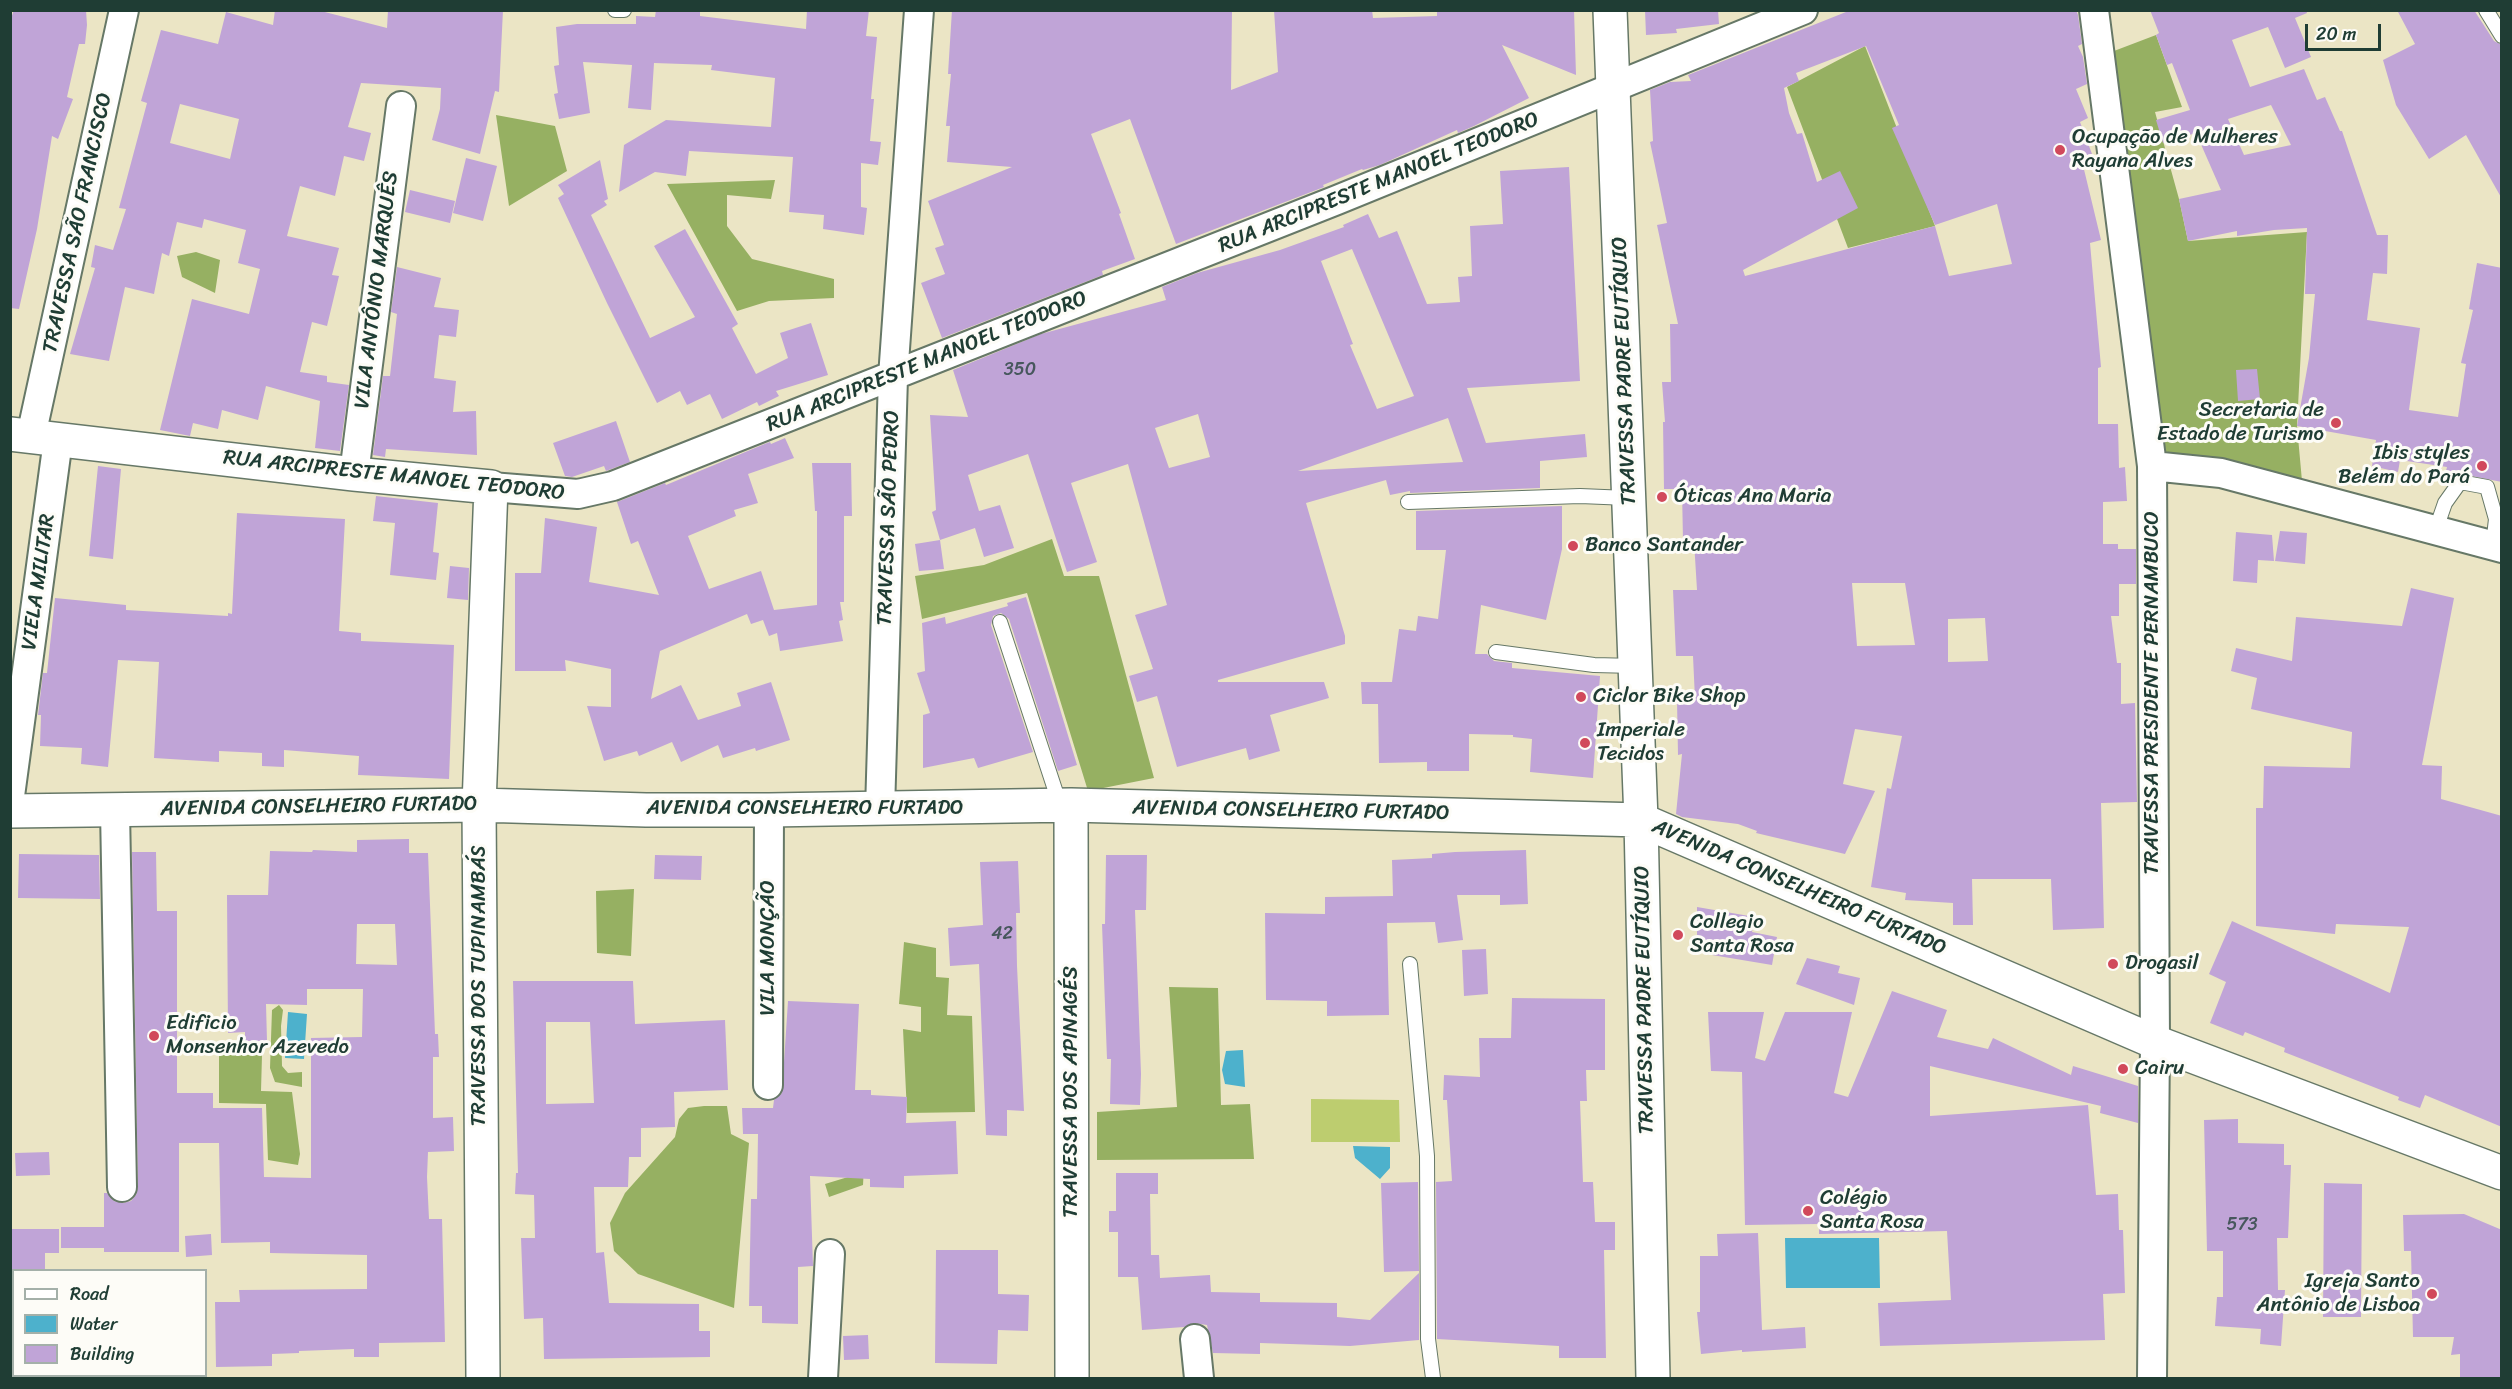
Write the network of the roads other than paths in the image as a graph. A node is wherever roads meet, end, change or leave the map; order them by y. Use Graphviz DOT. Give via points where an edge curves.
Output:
graph roads {
  1 [pos="124,10"];
  2 [pos="615,10"];
  3 [pos="624,10"];
  4 [pos="919,10"];
  5 [pos="1610,10"];
  6 [pos="1803,10"];
  7 [pos="2094,10"];
  8 [pos="2486,10"];
  9 [pos="2502,36"];
  10 [pos="1615,87"];
  11 [pos="401,106"];
  12 [pos="893,377"];
  13 [pos="33,436"];
  14 [pos="2152,466"];
  15 [pos="354,474"];
  16 [pos="491,487"];
  17 [pos="1630,498"];
  18 [pos="1408,502"];
  19 [pos="2436,529"];
  20 [pos="2497,546"];
  21 [pos="1000,622"];
  22 [pos="1496,652"];
  23 [pos="1635,666"];
  24 [pos="10,796"];
  25 [pos="479,804"];
  26 [pos="1066,806"];
  27 [pos="115,810"];
  28 [pos="770,810"];
  29 [pos="880,810"];
  30 [pos="10,811"];
  31 [pos="1641,820"];
  32 [pos="1410,964"];
  33 [pos="2155,1042"];
  34 [pos="768,1085"];
  35 [pos="2502,1173"];
  36 [pos="122,1187"];
  37 [pos="830,1254"];
  38 [pos="1195,1339"];
  39 [pos="483,1378"];
  40 [pos="823,1378"];
  41 [pos="1072,1378"];
  42 [pos="1199,1378"];
  43 [pos="1433,1378"];
  44 [pos="1653,1378"];
  45 [pos="2152,1378"];
  1 -- 13 [label="street, TRAVESSA SÃO FRANCISCO"];
  2 -- 3 [label="lane"];
  4 -- 12 [label="street, TRAVESSA SÃO PEDRO"];
  5 -- 10 [label="main road, TRAVESSA PADRE EUTÍQUIO"];
  6 -- 10 [label="street, RUA ARCIPRESTE MANOEL TEODORO"];
  7 -- 14 [label="street, TRAVESSA PRESIDENTE PERNAMBUCO"];
  8 -- 9 [label="lane"];
  10 -- 12 [label="street, RUA ARCIPRESTE MANOEL TEODORO"];
  10 -- 17 [label="main road, TRAVESSA PADRE EUTÍQUIO"];
  11 -- 15 [label="street, VILA ANTÔNIO MARQUÊS"];
  12 -- 16 [label="street, RUA ARCIPRESTE MANOEL TEODORO" via="613,486 578,494"];
  12 -- 29 [label="street, TRAVESSA SÃO PEDRO"];
  13 -- 15 [label="main road, RUA ARCIPRESTE MANOEL TEODORO"];
  13 -- 24 [label="street, VIELA MILITAR"];
  14 -- 19 [label="street" via="2221,473"];
  14 -- 33 [label="street, TRAVESSA PRESIDENTE PERNAMBUCO"];
  15 -- 16 [label="main road, RUA ARCIPRESTE MANOEL TEODORO"];
  16 -- 25 [label="main road, TRAVESSA DOS TUPINAMBÁS"];
  17 -- 18 [label="lane"];
  17 -- 23 [label="main road, TRAVESSA PADRE EUTÍQUIO"];
  19 -- 20 [label="street"];
  19 -- 20 [label="lane" via="2445,503 2460,482 2487,487 2496,519"];
  21 -- 26 [label="lane"];
  22 -- 23 [label="lane" via="1594,665"];
  23 -- 31 [label="main road, TRAVESSA PADRE EUTÍQUIO"];
  25 -- 27 [label="main road, AVENIDA CONSELHEIRO FURTADO"];
  25 -- 28 [label="main road, AVENIDA CONSELHEIRO FURTADO"];
  25 -- 39 [label="main road, TRAVESSA DOS TUPINAMBÁS"];
  26 -- 29 [label="main road, AVENIDA CONSELHEIRO FURTADO"];
  26 -- 31 [label="main road, AVENIDA CONSELHEIRO FURTADO"];
  26 -- 41 [label="main road, TRAVESSA DOS APINAGÉS"];
  27 -- 30 [label="main road, AVENIDA CONSELHEIRO FURTADO"];
  27 -- 36 [label="street"];
  28 -- 29 [label="main road, AVENIDA CONSELHEIRO FURTADO"];
  28 -- 34 [label="street, VILA MONÇÃO"];
  31 -- 33 [label="main road, AVENIDA CONSELHEIRO FURTADO"];
  31 -- 44 [label="main road, TRAVESSA PADRE EUTÍQUIO"];
  32 -- 43 [label="lane" via="1427,1156 1428,1339"];
  33 -- 35 [label="main road, AVENIDA CONSELHEIRO FURTADO"];
  33 -- 45 [label="street, TRAVESSA PRESIDENTE PERNAMBUCO"];
  37 -- 40 [label="street"];
  38 -- 42 [label="street"];
}
